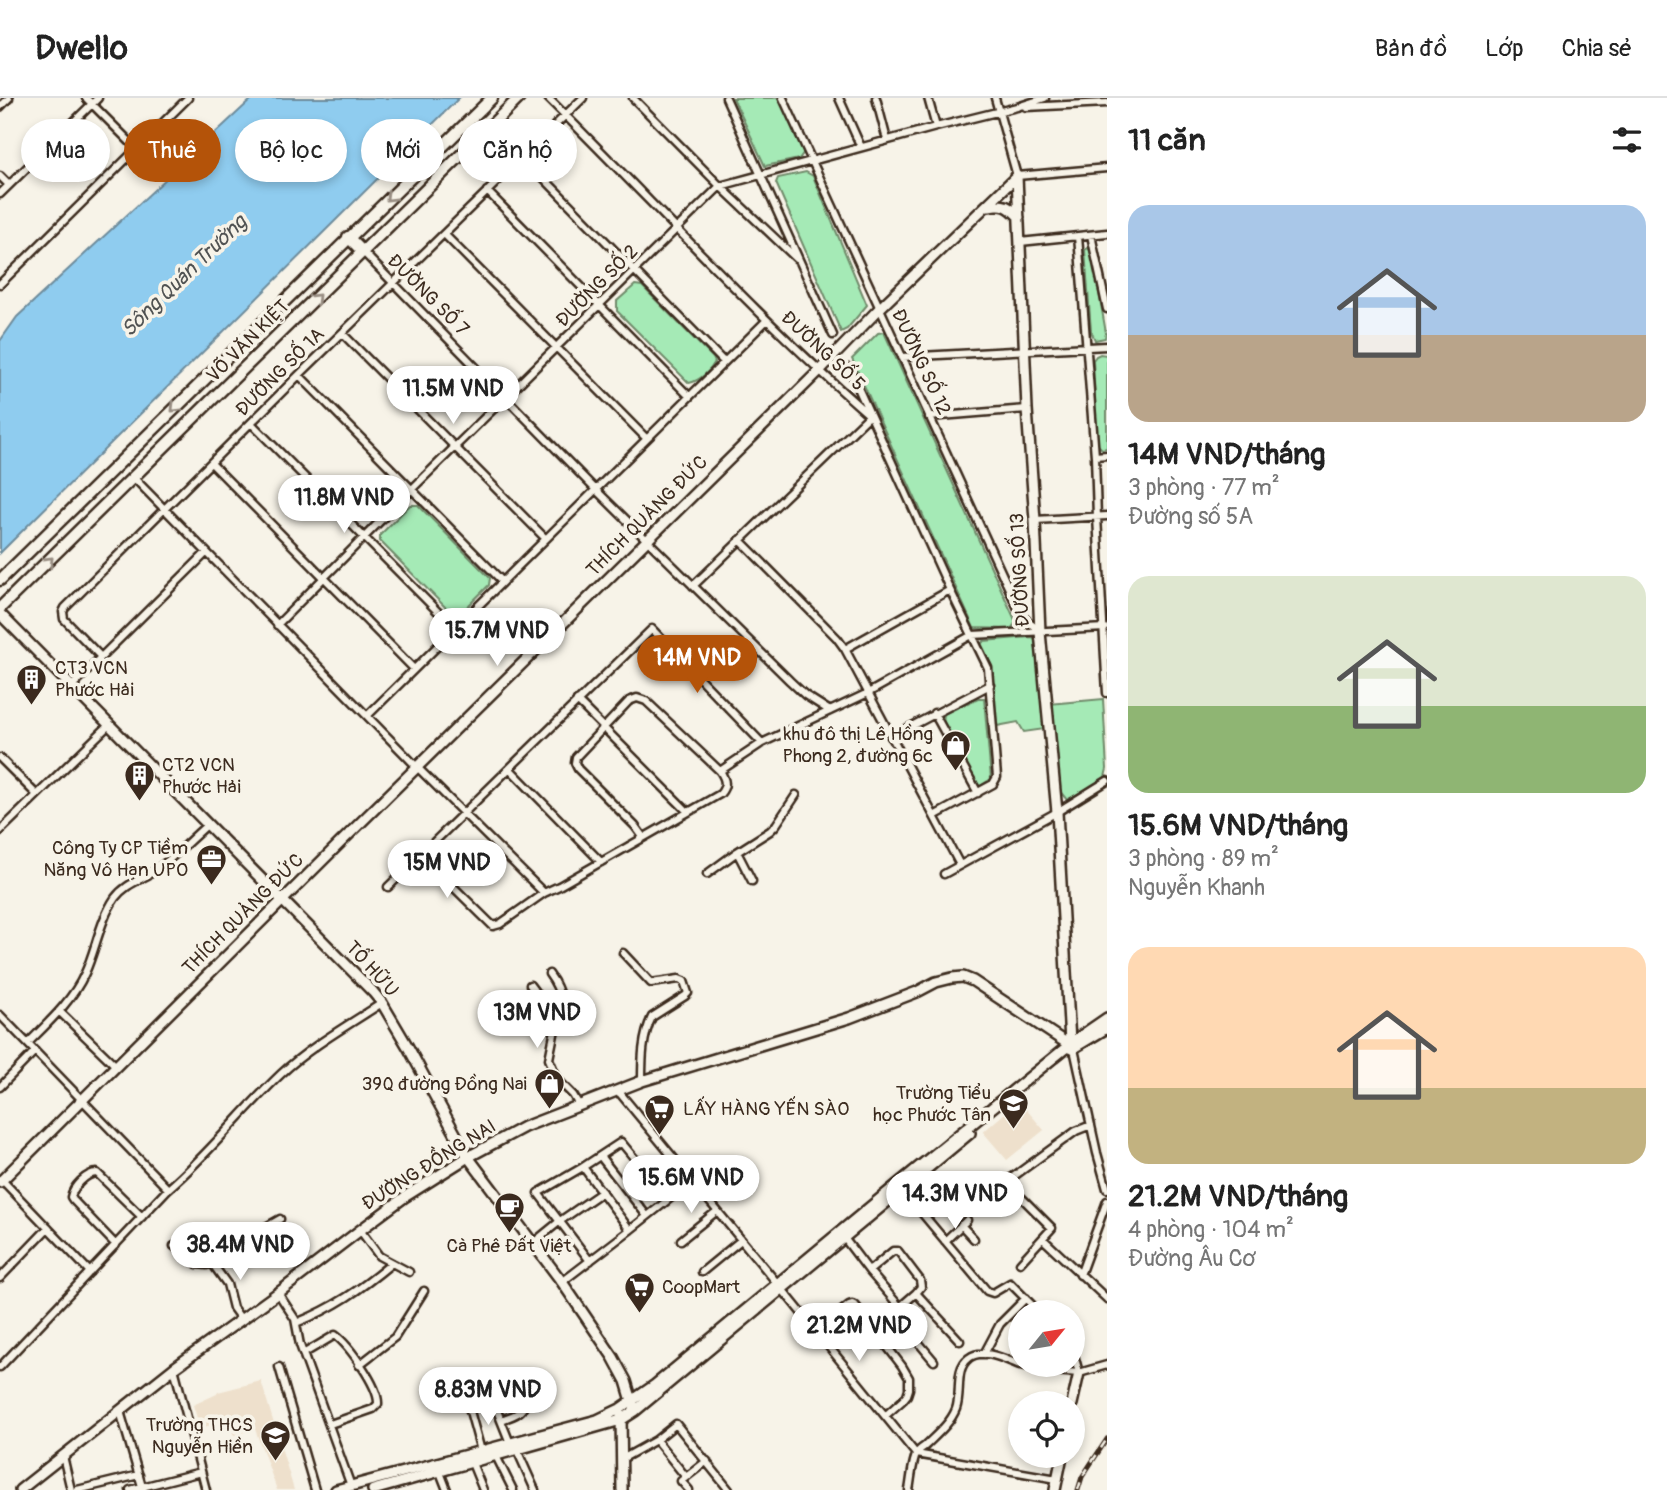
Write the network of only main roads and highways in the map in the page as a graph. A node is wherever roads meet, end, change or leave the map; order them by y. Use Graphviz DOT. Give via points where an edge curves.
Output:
graph roads {
  1 [pos="492,98"];
  2 [pos="519,98"];
  3 [pos="348,237"];
  4 [pos="363,252"];
  5 [pos="0,580"];
  6 [pos="0,608"];
  1 -- 3 [label="main road, VÕ VĂN KIỆT, one-way"];
  2 -- 4 [label="main road, VÕ VĂN KIỆT"];
  3 -- 4 [label="main road"];
  3 -- 5 [label="main road, VÕ VĂN KIỆT, one-way"];
  6 -- 4 [label="main road, VÕ VĂN KIỆT, one-way"];
}
